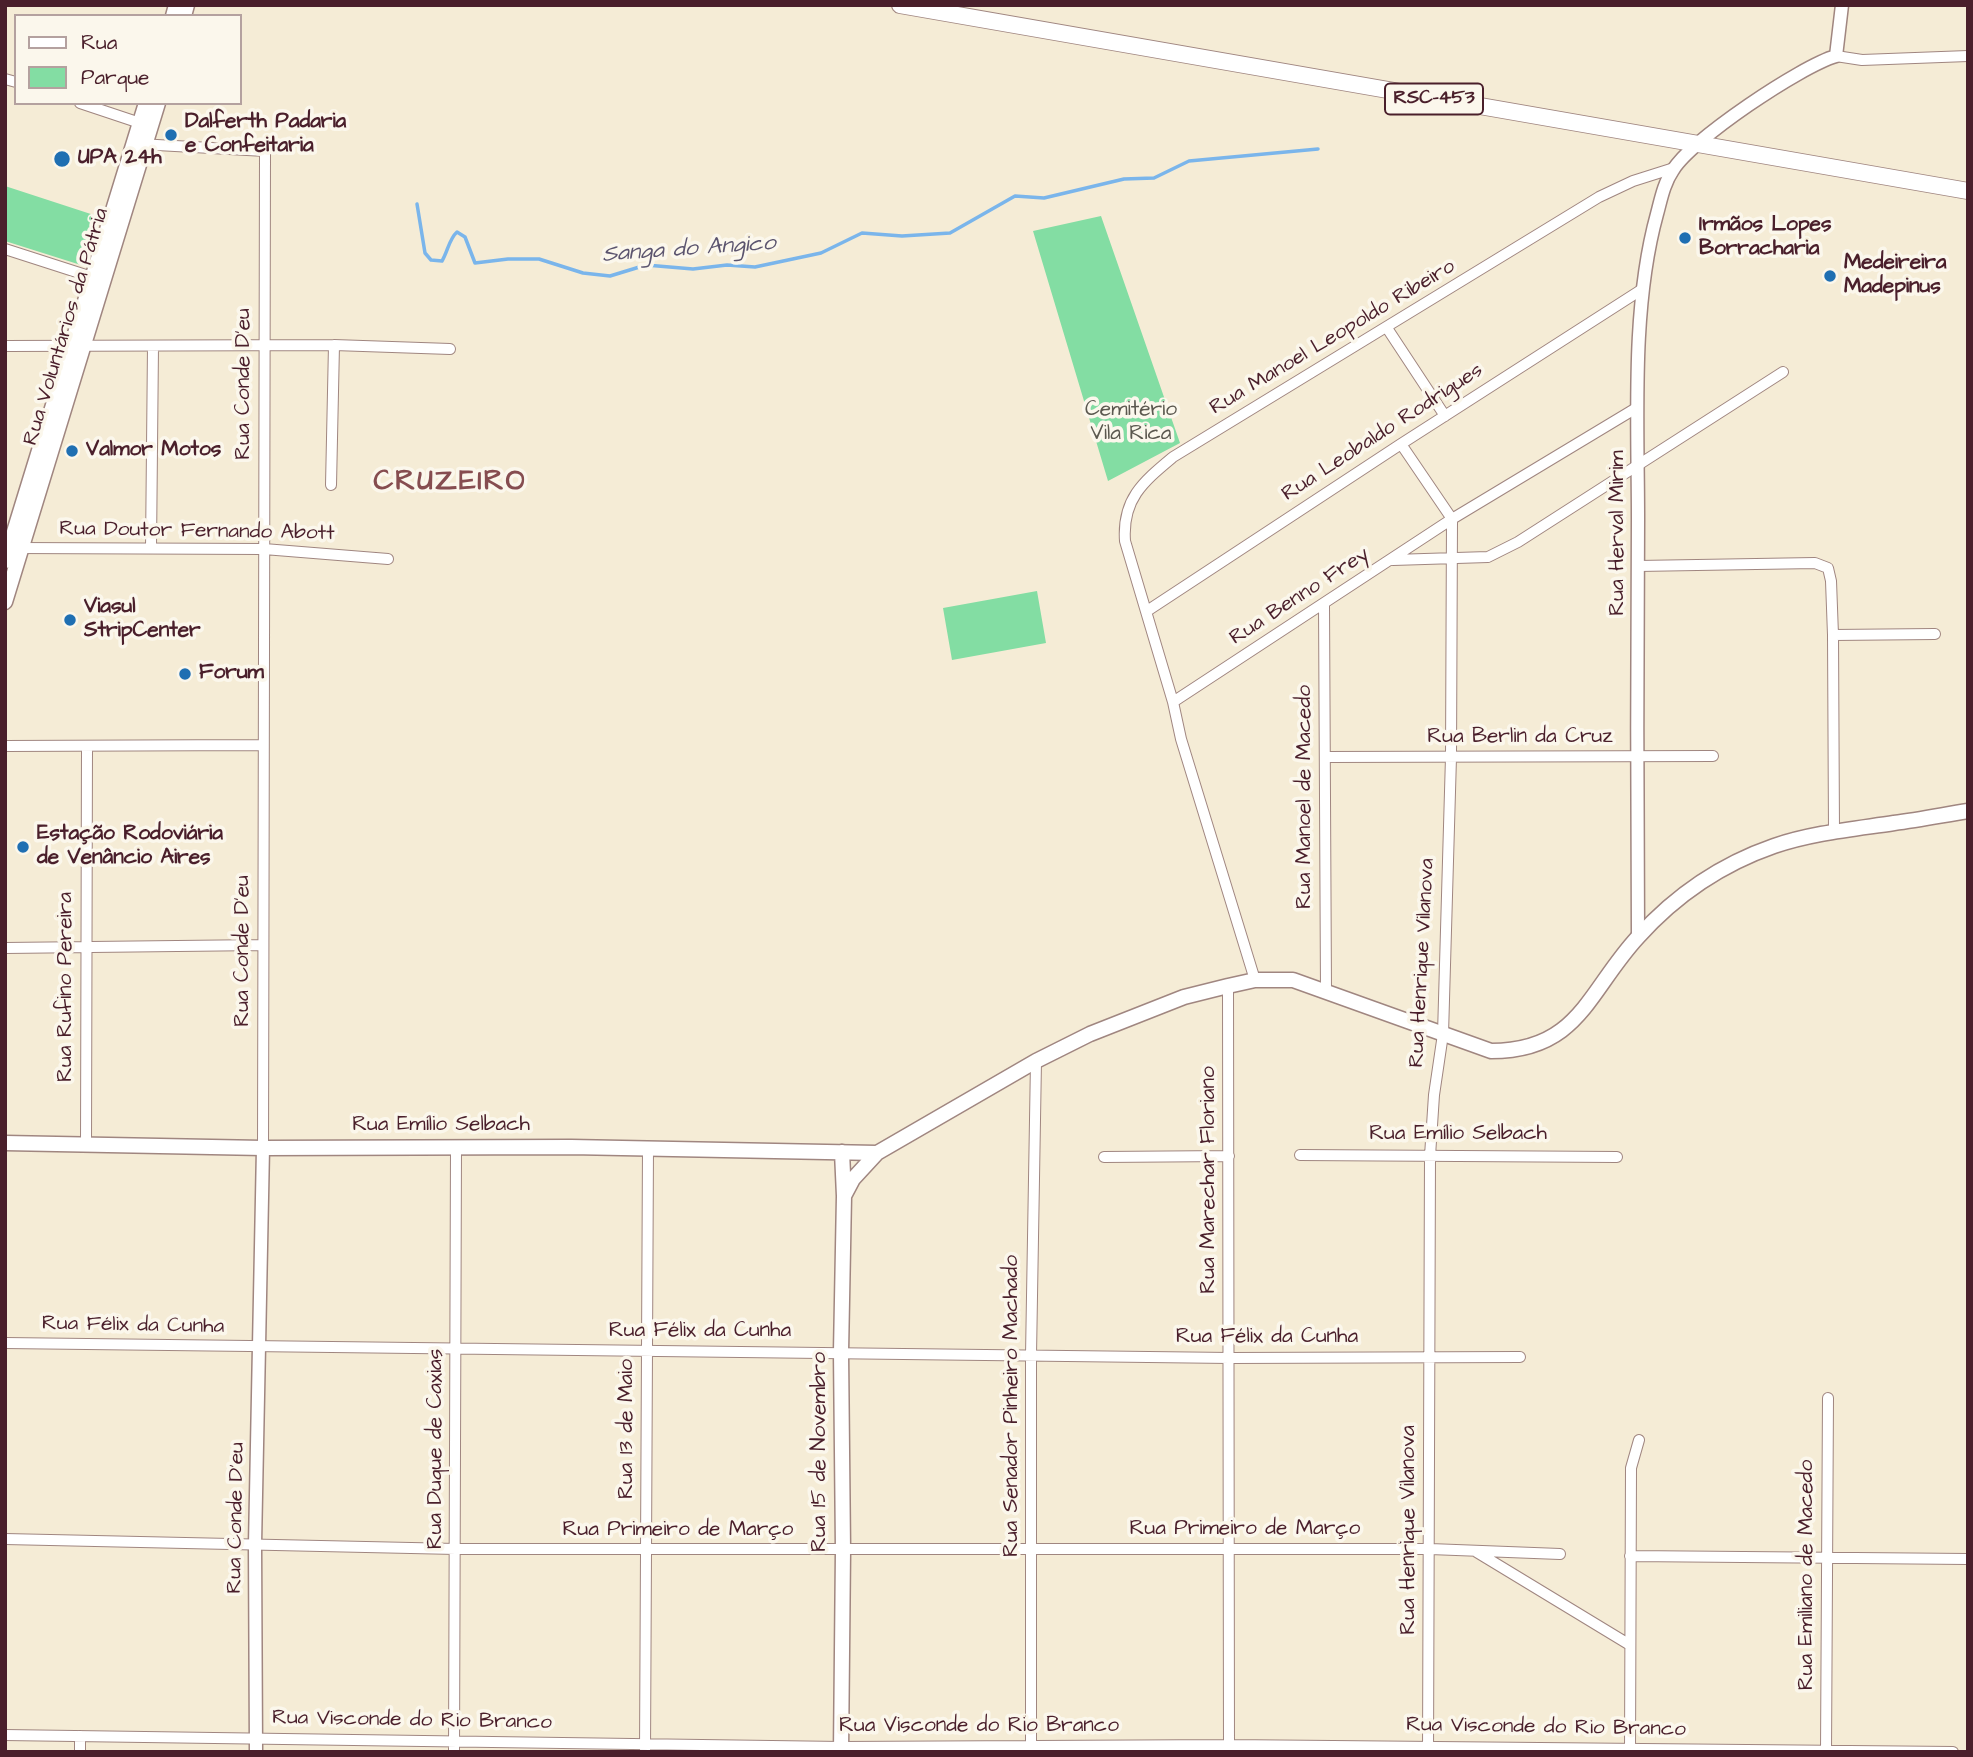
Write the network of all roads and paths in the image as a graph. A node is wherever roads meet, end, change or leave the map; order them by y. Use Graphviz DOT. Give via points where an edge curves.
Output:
graph roads {
  1 [pos="900,5"];
  2 [pos="1842,5"];
  3 [pos="1836,56"];
  4 [pos="1968,56"];
  5 [pos="86,105"];
  6 [pos="146,105"];
  7 [pos="157,105"];
  8 [pos="145,125"];
  9 [pos="137,145"];
  10 [pos="1697,145"];
  11 [pos="1674,167"];
  12 [pos="1968,191"];
  13 [pos="109,242"];
  14 [pos="5,249"];
  15 [pos="92,277"];
  16 [pos="1641,290"];
  17 [pos="1387,327"];
  18 [pos="334,345"];
  19 [pos="5,346"];
  20 [pos="76,346"];
  21 [pos="153,346"];
  22 [pos="264,346"];
  23 [pos="450,349"];
  24 [pos="1783,372"];
  25 [pos="1638,407"];
  26 [pos="1445,415"];
  27 [pos="1401,444"];
  28 [pos="1638,463"];
  29 [pos="331,485"];
  30 [pos="1452,519"];
  31 [pos="151,548"];
  32 [pos="264,549"];
  33 [pos="10,551"];
  34 [pos="388,559"];
  35 [pos="1453,559"];
  36 [pos="1392,560"];
  37 [pos="1638,566"];
  38 [pos="5,603"];
  39 [pos="1324,604"];
  40 [pos="1147,611"];
  41 [pos="1935,634"];
  42 [pos="1833,635"];
  43 [pos="1173,702"];
  44 [pos="5,746"];
  45 [pos="87,746"];
  46 [pos="264,746"];
  47 [pos="1713,756"];
  48 [pos="1326,757"];
  49 [pos="1451,757"];
  50 [pos="1637,758"];
  51 [pos="1968,811"];
  52 [pos="1834,832"];
  53 [pos="1638,937"];
  54 [pos="263,945"];
  55 [pos="5,947"];
  56 [pos="87,948"];
  57 [pos="1255,980"];
  58 [pos="1228,986"];
  59 [pos="1326,991"];
  60 [pos="1443,1034"];
  61 [pos="1036,1061"];
  62 [pos="5,1143"];
  63 [pos="86,1145"];
  64 [pos="456,1147"];
  65 [pos="263,1148"];
  66 [pos="648,1148"];
  67 [pos="842,1152"];
  68 [pos="877,1153"];
  69 [pos="1300,1155"];
  70 [pos="1229,1156"];
  71 [pos="1430,1156"];
  72 [pos="1104,1157"];
  73 [pos="1617,1157"];
  74 [pos="844,1196"];
  75 [pos="5,1343"];
  76 [pos="258,1348"];
  77 [pos="457,1349"];
  78 [pos="648,1351"];
  79 [pos="841,1352"];
  80 [pos="1031,1355"];
  81 [pos="1520,1357"];
  82 [pos="1230,1358"];
  83 [pos="1430,1359"];
  84 [pos="1828,1398"];
  85 [pos="1639,1440"];
  86 [pos="5,1539"];
  87 [pos="256,1544"];
  88 [pos="456,1549"];
  89 [pos="1229,1549"];
  90 [pos="1430,1549"];
  91 [pos="646,1550"];
  92 [pos="843,1550"];
  93 [pos="1031,1550"];
  94 [pos="1474,1551"];
  95 [pos="1560,1554"];
  96 [pos="1630,1556"];
  97 [pos="1828,1558"];
  98 [pos="1968,1559"];
  99 [pos="1630,1645"];
  100 [pos="5,1735"];
  101 [pos="80,1736"];
  102 [pos="256,1745"];
  103 [pos="455,1746"];
  104 [pos="645,1748"];
  105 [pos="1229,1748"];
  106 [pos="841,1749"];
  107 [pos="1031,1749"];
  108 [pos="1429,1749"];
  109 [pos="1630,1750"];
  110 [pos="1826,1751"];
  111 [pos="80,1752"];
  112 [pos="1953,1752"];
  1 -- 10 [label="highway, RSC-453"];
  2 -- 3 [label="street"];
  3 -- 4 [label="street" via="1862,60"];
  3 -- 10 [label="street, Rua Herval Mirim" via="1800,72"];
  5 -- 8 [label="street"];
  6 -- 8 [label="main road, Rua Voluntários da Pátria"];
  7 -- 8 [label="main road, Rua Voluntários da Pátria"];
  8 -- 9 [label="main road, Rua Voluntários da Pátria"];
  9 -- 13 [label="main road, Rua Voluntários da Pátria"];
  9 -- 13 [label="main road, Rua Voluntários da Pátria" via="133,186"];
  9 -- 22 [label="street, Rua Conde D'eu" via="265,151"];
  10 -- 11 [label="street, Rua Herval Mirim"];
  10 -- 12 [label="highway, RSC-453"];
  11 -- 16 [label="street, Rua Herval Mirim" via="1650,237"];
  11 -- 17 [label="street, Rua Manoel Leopoldo Ribeiro" via="1599,197"];
  13 -- 15 [label="main road, Rua Voluntários da Pátria"];
  13 -- 20 [label="main road, Rua Voluntários da Pátria"];
  14 -- 15 [label="street"];
  15 -- 20 [label="main road, Rua Voluntários da Pátria"];
  16 -- 25 [label="street, Rua Herval Mirim"];
  16 -- 26 [label="street, Rua Leobaldo Rodrigues"];
  17 -- 26 [label="street"];
  17 -- 40 [label="street, Rua Manoel Leopoldo Ribeiro" via="1173,457 1147,478 1129,502 1124,521 1125,541"];
  18 -- 22 [label="street"];
  18 -- 23 [label="street"];
  18 -- 29 [label="street"];
  19 -- 20 [label="street"];
  20 -- 21 [label="street"];
  20 -- 33 [label="main road, Rua Voluntários da Pátria"];
  21 -- 22 [label="street"];
  21 -- 31 [label="street"];
  22 -- 32 [label="street, Rua Conde D'eu"];
  24 -- 28 [label="street, Rua Benno Frey"];
  25 -- 28 [label="street, Rua Herval Mirim"];
  25 -- 30 [label="street"];
  26 -- 27 [label="street, Rua Leobaldo Rodrigues"];
  27 -- 30 [label="street"];
  27 -- 40 [label="street, Rua Leobaldo Rodrigues"];
  28 -- 35 [label="street, Rua Benno Frey" via="1518,542 1488,557"];
  28 -- 37 [label="street, Rua Herval Mirim"];
  30 -- 35 [label="street, Rua Henrique Vilanova"];
  30 -- 36 [label="street"];
  31 -- 32 [label="street, Rua Doutor Fernando Abott"];
  31 -- 33 [label="street, Rua Doutor Fernando Abott"];
  32 -- 34 [label="street, Rua Doutor Fernando Abott"];
  32 -- 46 [label="street, Rua Conde D'eu"];
  33 -- 38 [label="main road, Rua Voluntários da Pátria"];
  35 -- 36 [label="street, Rua Benno Frey"];
  35 -- 49 [label="street, Rua Henrique Vilanova"];
  36 -- 39 [label="street, Rua Benno Frey"];
  37 -- 42 [label="street" via="1815,563 1828,568"];
  37 -- 50 [label="street, Rua Herval Mirim"];
  39 -- 43 [label="street, Rua Benno Frey"];
  39 -- 48 [label="street, Rua Manoel de Macedo"];
  40 -- 43 [label="street, Rua Manoel Leopoldo Ribeiro"];
  41 -- 42 [label="street"];
  42 -- 52 [label="street"];
  43 -- 57 [label="street, Rua Manoel Leopoldo Ribeiro"];
  44 -- 45 [label="street"];
  45 -- 46 [label="street"];
  45 -- 56 [label="street, Rua Rufino Pereira"];
  46 -- 54 [label="street, Rua Conde D'eu"];
  47 -- 50 [label="street, Rua Berlin da Cruz"];
  48 -- 49 [label="street, Rua Berlin da Cruz"];
  48 -- 59 [label="street, Rua Manoel de Macedo"];
  49 -- 50 [label="street, Rua Berlin da Cruz"];
  49 -- 60 [label="street, Rua Henrique Vilanova"];
  50 -- 53 [label="street, Rua Herval Mirim"];
  51 -- 52 [label="main road"];
  52 -- 53 [label="main road" via="1775,845 1734,862 1689,890"];
  53 -- 60 [label="main road" via="1574,1020 1545,1042 1516,1051 1491,1051"];
  54 -- 56 [label="street"];
  54 -- 65 [label="street, Rua Conde D'eu"];
  55 -- 56 [label="street"];
  56 -- 63 [label="street, Rua Rufino Pereira"];
  57 -- 58 [label="main road"];
  57 -- 59 [label="main road" via="1293,980"];
  58 -- 61 [label="main road" via="1184,997"];
  58 -- 70 [label="street, Rua Marechar Floriano"];
  59 -- 60 [label="main road"];
  60 -- 71 [label="street, Rua Henrique Vilanova"];
  61 -- 68 [label="main road"];
  61 -- 80 [label="street, Rua Senador Pinheiro Machado"];
  62 -- 63 [label="main road, Rua Emílio Selbach"];
  63 -- 65 [label="main road, Rua Emílio Selbach"];
  64 -- 65 [label="main road, Rua Emílio Selbach"];
  64 -- 66 [label="main road, Rua Emílio Selbach"];
  64 -- 77 [label="street, Rua Duque de Caxias"];
  65 -- 76 [label="street, Rua Conde D'eu"];
  66 -- 67 [label="main road, Rua Emílio Selbach"];
  66 -- 78 [label="street, Rua 13 de Maio"];
  67 -- 68 [label="main road, Rua Emílio Selbach"];
  67 -- 74 [label="main road, Rua 15 de Novembro"];
  68 -- 74 [label="main road"];
  69 -- 71 [label="street, Rua Emílio Selbach"];
  70 -- 72 [label="street"];
  70 -- 82 [label="street, Rua Marechar Floriano"];
  71 -- 73 [label="street, Rua Emílio Selbach"];
  71 -- 83 [label="street, Rua Henrique Vilanova"];
  74 -- 79 [label="main road, Rua 15 de Novembro"];
  75 -- 76 [label="street, Rua Félix da Cunha"];
  76 -- 77 [label="street, Rua Félix da Cunha"];
  76 -- 87 [label="street, Rua Conde D'eu"];
  77 -- 78 [label="street, Rua Félix da Cunha"];
  77 -- 88 [label="street, Rua Duque de Caxias"];
  78 -- 79 [label="street, Rua Félix da Cunha"];
  78 -- 91 [label="street, Rua 13 de Maio"];
  79 -- 80 [label="street, Rua Félix da Cunha"];
  79 -- 92 [label="main road, Rua 15 de Novembro"];
  80 -- 82 [label="street, Rua Félix da Cunha"];
  80 -- 93 [label="street, Rua Senador Pinheiro Machado"];
  81 -- 83 [label="street, Rua Félix da Cunha"];
  82 -- 83 [label="street, Rua Félix da Cunha"];
  82 -- 89 [label="street, Rua Marechar Floriano"];
  83 -- 90 [label="street, Rua Henrique Vilanova"];
  84 -- 97 [label="street, Rua Emiliano de Macedo"];
  85 -- 96 [label="street" via="1631,1468"];
  86 -- 87 [label="street, Rua Primeiro de Março"];
  87 -- 88 [label="street, Rua Primeiro de Março"];
  87 -- 102 [label="street, Rua Conde D'eu"];
  88 -- 91 [label="street, Rua Primeiro de Março"];
  88 -- 103 [label="street, Rua Duque de Caxias"];
  89 -- 90 [label="street, Rua Primeiro de Março"];
  89 -- 93 [label="street, Rua Primeiro de Março"];
  89 -- 105 [label="street, Rua Marechar Floriano"];
  90 -- 94 [label="street, Rua Primeiro de Março"];
  90 -- 108 [label="street, Rua Henrique Vilanova"];
  91 -- 92 [label="street, Rua Primeiro de Março"];
  91 -- 104 [label="street, Rua 13 de Maio"];
  92 -- 93 [label="street, Rua Primeiro de Março"];
  92 -- 106 [label="main road, Rua 15 de Novembro"];
  93 -- 107 [label="street, Rua Senador Pinheiro Machado"];
  94 -- 95 [label="street, Rua Primeiro de Março"];
  94 -- 99 [label="street"];
  96 -- 97 [label="street"];
  96 -- 99 [label="street"];
  97 -- 98 [label="street"];
  97 -- 110 [label="street, Rua Emiliano de Macedo"];
  99 -- 109 [label="street"];
  100 -- 101 [label="street, Rua Visconde do Rio Branco"];
  101 -- 102 [label="street, Rua Visconde do Rio Branco"];
  101 -- 111 [label="street"];
  102 -- 103 [label="street, Rua Visconde do Rio Branco"];
  103 -- 104 [label="street, Rua Visconde do Rio Branco"];
  104 -- 106 [label="street, Rua Visconde do Rio Branco"];
  105 -- 107 [label="street, Rua Visconde do Rio Branco"];
  105 -- 108 [label="street, Rua Visconde do Rio Branco"];
  106 -- 107 [label="street, Rua Visconde do Rio Branco"];
  108 -- 109 [label="street, Rua Visconde do Rio Branco"];
  109 -- 110 [label="street, Rua Visconde do Rio Branco"];
  110 -- 112 [label="street, Rua Visconde do Rio Branco"];
}
